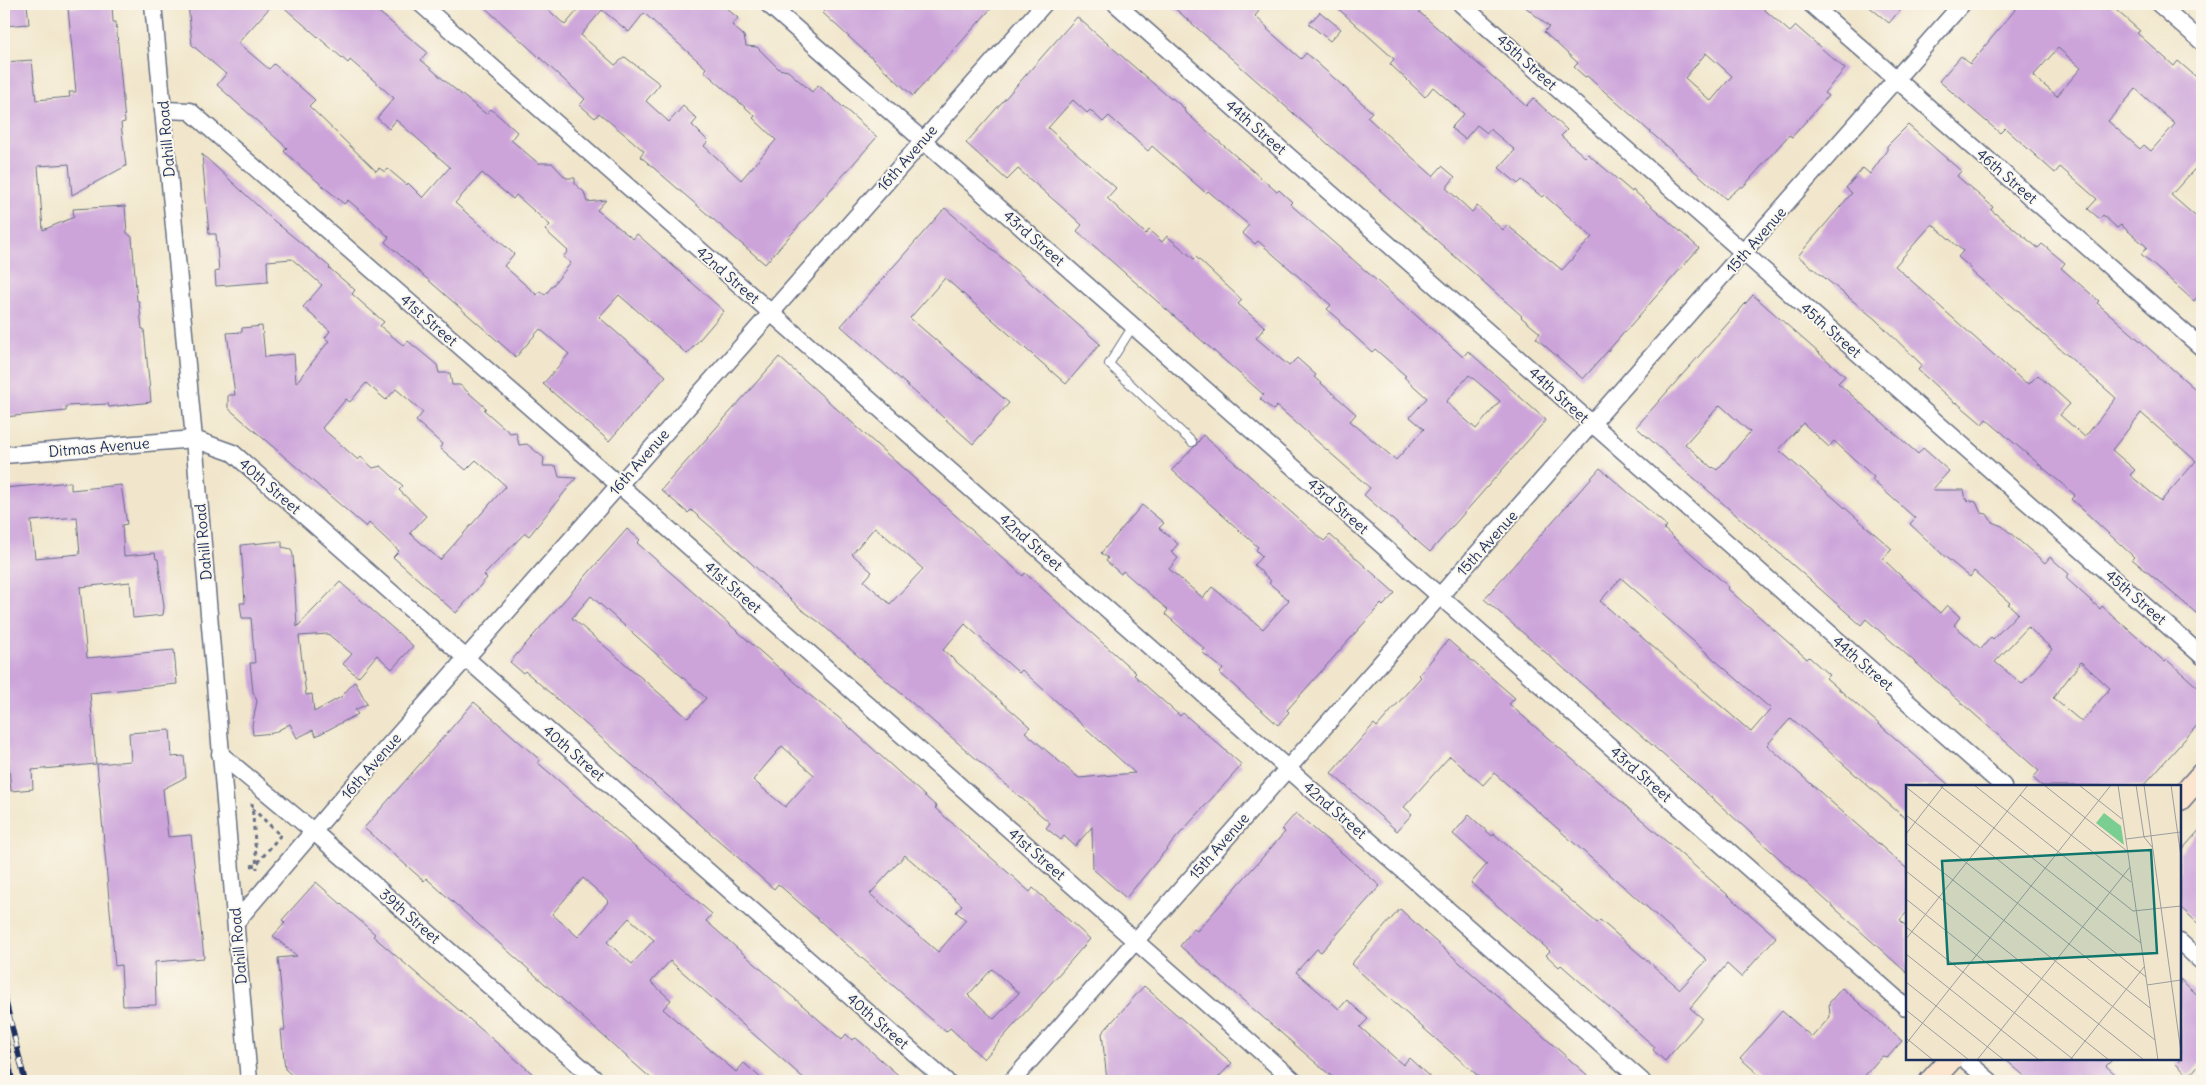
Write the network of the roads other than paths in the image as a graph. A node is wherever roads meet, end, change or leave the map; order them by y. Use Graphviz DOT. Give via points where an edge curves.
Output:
graph roads {
  1 [pos="153,4"];
  2 [pos="421,4"];
  3 [pos="768,4"];
  4 [pos="1044,4"];
  5 [pos="1116,4"];
  6 [pos="1461,4"];
  7 [pos="1811,4"];
  8 [pos="1962,4"];
  9 [pos="2159,4"];
  10 [pos="2202,42"];
  11 [pos="1896,79"];
  12 [pos="164,110"];
  13 [pos="923,140"];
  14 [pos="1744,254"];
  15 [pos="771,313"];
  16 [pos="1133,326"];
  17 [pos="2202,348"];
  18 [pos="1592,424"];
  19 [pos="194,439"];
  20 [pos="1192,442"];
  21 [pos="4,454"];
  22 [pos="619,486"];
  23 [pos="1440,596"];
  24 [pos="2202,656"];
  25 [pos="466,658"];
  26 [pos="220,754"];
  27 [pos="1288,768"];
  28 [pos="2202,774"];
  29 [pos="2002,785"];
  30 [pos="2181,798"];
  31 [pos="314,832"];
  32 [pos="236,922"];
  33 [pos="1136,941"];
  34 [pos="2181,943"];
  35 [pos="2202,962"];
  36 [pos="1906,1007"];
  37 [pos="1950,1060"];
  38 [pos="1965,1060"];
  39 [pos="250,1081"];
  40 [pos="597,1081"];
  41 [pos="946,1081"];
  42 [pos="1012,1081"];
  43 [pos="1294,1081"];
  44 [pos="1642,1081"];
  45 [pos="1931,1081"];
  46 [pos="1990,1081"];
  1 -- 12 [label="street, Dahill Road"];
  2 -- 15 [label="street, 42nd Street"];
  3 -- 13 [label="street, 43rd Street"];
  4 -- 13 [label="street, 16th Avenue"];
  5 -- 18 [label="street, 44th Street"];
  6 -- 14 [label="street, 45th Street"];
  7 -- 11 [label="street, 46th Street"];
  8 -- 11 [label="street, 15th Avenue"];
  9 -- 10 [label="street"];
  11 -- 14 [label="street, 15th Avenue"];
  11 -- 17 [label="street, 46th Street"];
  12 -- 19 [label="street, Dahill Road"];
  12 -- 22 [label="street, 41st Street" via="190,111"];
  13 -- 15 [label="street, 16th Avenue"];
  13 -- 16 [label="street, 43rd Street"];
  14 -- 18 [label="street, 15th Avenue"];
  14 -- 24 [label="street, 45th Street"];
  15 -- 22 [label="street, 16th Avenue"];
  15 -- 27 [label="street, 42nd Street"];
  16 -- 20 [label="lane" via="1109,364"];
  16 -- 23 [label="street, 43rd Street"];
  18 -- 23 [label="street, 15th Avenue"];
  18 -- 29 [label="street, 44th Street"];
  19 -- 21 [label="street, Ditmas Avenue"];
  19 -- 25 [label="street, 40th Street" via="233,453"];
  19 -- 26 [label="street, Dahill Road"];
  22 -- 25 [label="street, 16th Avenue"];
  22 -- 33 [label="street, 41st Street"];
  23 -- 27 [label="street, 15th Avenue"];
  23 -- 36 [label="street, 43rd Street"];
  25 -- 31 [label="street, 16th Avenue"];
  25 -- 41 [label="street, 40th Street"];
  26 -- 31 [label="street, 39th Street"];
  26 -- 32 [label="street, Dahill Road"];
  27 -- 33 [label="street, 15th Avenue"];
  27 -- 44 [label="street, 42nd Street"];
  28 -- 30 [label="main road"];
  31 -- 32 [label="street, 16th Avenue"];
  31 -- 40 [label="street, 39th Street"];
  32 -- 39 [label="street, Dahill Road"];
  33 -- 42 [label="street, 15th Avenue"];
  33 -- 43 [label="street, 41st Street"];
  34 -- 35 [label="street"];
  37 -- 45 [label="main road"];
  38 -- 46 [label="street"];
}
